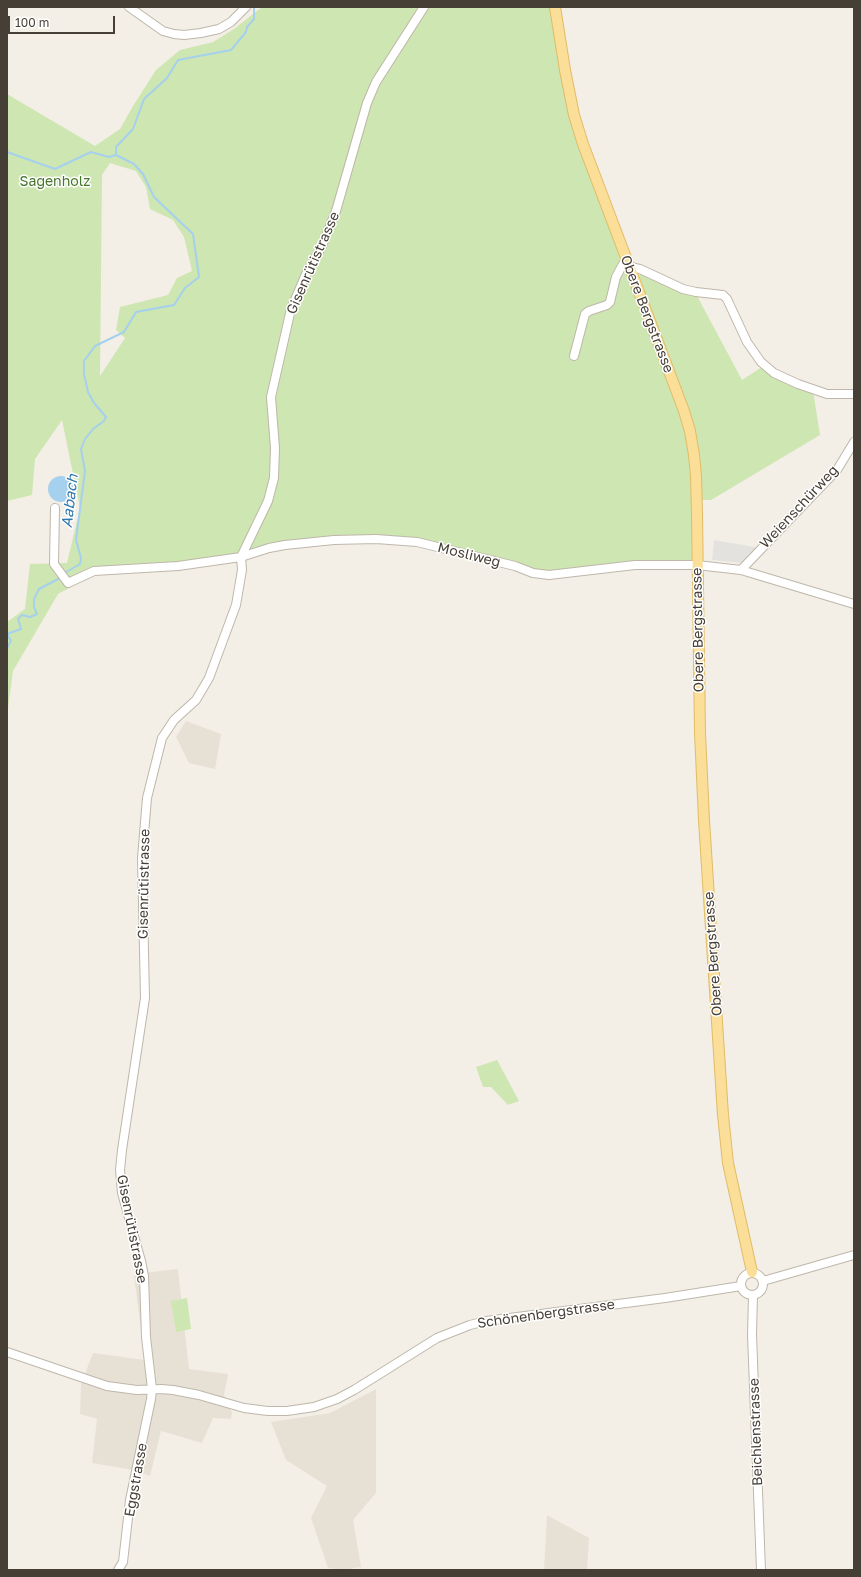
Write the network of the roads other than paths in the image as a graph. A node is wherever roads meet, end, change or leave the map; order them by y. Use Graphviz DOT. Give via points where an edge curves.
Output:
graph roads {
  1 [pos="129,7"];
  2 [pos="246,7"];
  3 [pos="424,7"];
  4 [pos="555,7"];
  5 [pos="629,264"];
  6 [pos="574,356"];
  7 [pos="854,394"];
  8 [pos="854,442"];
  9 [pos="55,508"];
  10 [pos="240,557"];
  11 [pos="698,565"];
  12 [pos="741,570"];
  13 [pos="854,604"];
  14 [pos="854,1255"];
  15 [pos="752,1272"];
  16 [pos="763,1281"];
  17 [pos="740,1286"];
  18 [pos="753,1295"];
  19 [pos="7,1352"];
  20 [pos="152,1389"];
  21 [pos="118,1570"];
  22 [pos="761,1570"];
  1 -- 2 [label="street" via="163,31 184,35 219,29 231,22"];
  3 -- 10 [label="street, Gisenrütistrasse" via="376,82 336,211 291,309 271,397 275,448 274,478 268,501"];
  4 -- 5 [label="main road, Obere Bergstrasse" via="574,115"];
  5 -- 6 [label="street" via="623,264 616,277 612,297 607,305 585,314"];
  5 -- 7 [label="street" via="683,289 723,295 747,342 761,362 774,373 828,394"];
  5 -- 11 [label="main road, Obere Bergstrasse" via="690,431 696,476"];
  8 -- 12 [label="street, Weienschürweg" via="837,470"];
  9 -- 10 [label="street, Mosliweg" via="54,564 68,583 94,571 178,566"];
  10 -- 11 [label="street, Mosliweg" via="286,545 376,539 418,542 549,575 635,565"];
  10 -- 20 [label="street, Gisenrütistrasse" via="242,570 236,605 210,678 196,700 174,720 162,738 147,798 142,858 144,998 120,1170 122,1193 142,1261"];
  11 -- 12 [label="street, Mosliweg"];
  11 -- 15 [label="main road, Obere Bergstrasse" via="704,827 723,1115 728,1163"];
  12 -- 13 [label="street, Mosliweg"];
  14 -- 16 [label="street"];
  15 -- 16 [label="street" via="759,1275"];
  15 -- 17 [label="street" via="743,1276"];
  16 -- 18 [label="street" via="761,1290"];
  17 -- 18 [label="street" via="745,1293"];
  17 -- 20 [label="street, Schönenbergstrasse" via="470,1325 437,1338 343,1396 314,1407 287,1411 254,1409 187,1392"];
  18 -- 22 [label="street, Beichlenstrasse" via="752,1335"];
  19 -- 20 [label="street, Schönenbergstrasse" via="107,1386"];
  20 -- 21 [label="street, Eggstrasse" via="130,1500 123,1562"];
}
